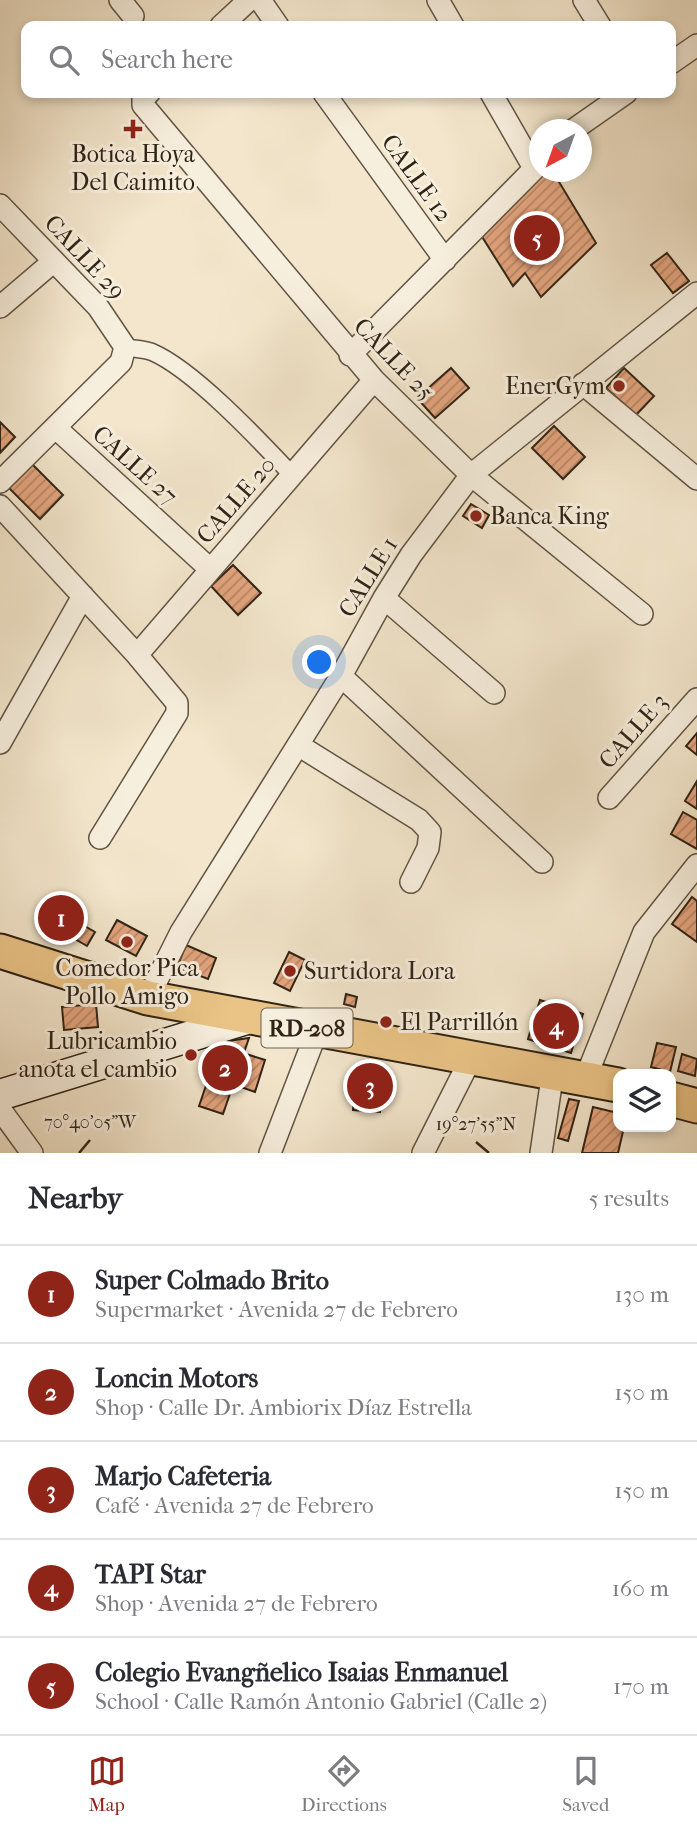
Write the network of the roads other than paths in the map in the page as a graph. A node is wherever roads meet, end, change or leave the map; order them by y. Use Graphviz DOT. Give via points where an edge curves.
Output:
graph roads {
  1 [pos="249,0"];
  2 [pos="260,0"];
  3 [pos="438,0"];
  4 [pos="584,0"];
  5 [pos="226,21"];
  6 [pos="275,21"];
  7 [pos="450,21"];
  8 [pos="597,21"];
  9 [pos="697,46"];
  10 [pos="676,60"];
  11 [pos="328,98"];
  12 [pos="494,98"];
  13 [pos="619,98"];
  14 [pos="146,99"];
  15 [pos="589,119"];
  16 [pos="529,152"];
  17 [pos="529,173"];
  18 [pos="0,205"];
  19 [pos="445,260"];
  20 [pos="54,261"];
  21 [pos="697,293"];
  22 [pos="0,307"];
  23 [pos="125,348"];
  24 [pos="350,355"];
  25 [pos="374,380"];
  26 [pos="583,384"];
  27 [pos="57,429"];
  28 [pos="292,475"];
  29 [pos="471,475"];
  30 [pos="697,479"];
  31 [pos="0,482"];
  32 [pos="0,506"];
  33 [pos="210,569"];
  34 [pos="83,596"];
  35 [pos="384,598"];
  36 [pos="642,614"];
  37 [pos="137,654"];
  38 [pos="341,676"];
  39 [pos="494,693"];
  40 [pos="697,699"];
  41 [pos="0,743"];
  42 [pos="298,745"];
  43 [pos="609,798"];
  44 [pos="100,838"];
  45 [pos="542,862"];
  46 [pos="697,865"];
  47 [pos="411,882"];
  48 [pos="0,951"];
  49 [pos="148,998"];
  50 [pos="253,1017"];
  51 [pos="317,1031"];
  52 [pos="472,1056"];
  53 [pos="553,1071"];
  54 [pos="586,1077"];
  55 [pos="613,1084"];
  56 [pos="0,1095"];
  57 [pos="676,1100"];
  58 [pos="697,1106"];
  59 [pos="0,1109"];
  60 [pos="33,1153"];
  61 [pos="270,1153"];
  62 [pos="423,1153"];
  63 [pos="542,1153"];
  1 -- 5 [label="street"];
  2 -- 6 [label="street"];
  3 -- 7 [label="street"];
  4 -- 8 [label="street"];
  9 -- 10 [label="street"];
  11 -- 19 [label="street, CALLE 12"];
  12 -- 16 [label="street"];
  13 -- 15 [label="street"];
  14 -- 24 [label="street, CALLE 25"];
  17 -- 19 [label="street"];
  18 -- 20 [label="street, CALLE 29"];
  19 -- 24 [label="street"];
  20 -- 22 [label="street"];
  20 -- 23 [label="street, CALLE 29" via="98,307"];
  21 -- 26 [label="street, CALLE 1"];
  23 -- 27 [label="street" via="121,362"];
  23 -- 28 [label="street" via="152,352 173,365 236,418"];
  24 -- 25 [label="street, CALLE 25"];
  25 -- 28 [label="street, CALLE 20"];
  25 -- 29 [label="street, CALLE 25"];
  26 -- 29 [label="street, CALLE 1"];
  26 -- 30 [label="street"];
  27 -- 31 [label="street"];
  27 -- 33 [label="street, CALLE 27"];
  28 -- 33 [label="street, CALLE 20"];
  29 -- 35 [label="street, CALLE 1"];
  29 -- 36 [label="street, CALLE 25"];
  32 -- 34 [label="street"];
  33 -- 37 [label="street, CALLE 20"];
  34 -- 37 [label="street"];
  34 -- 41 [label="street"];
  35 -- 38 [label="street, CALLE 1"];
  35 -- 39 [label="street"];
  37 -- 44 [label="street" via="177,703 177,713"];
  38 -- 42 [label="street, CALLE 1"];
  38 -- 45 [label="street"];
  40 -- 43 [label="street, CALLE 3"];
  42 -- 47 [label="street" via="419,820 430,832 428,848"];
  42 -- 49 [label="street, CALLE 1" via="181,932"];
  46 -- 54 [label="street" via="644,932"];
  48 -- 49 [label="main road, RD-208"];
  49 -- 50 [label="main road, RD-208"];
  50 -- 51 [label="main road, RD-208"];
  50 -- 56 [label="main road"];
  51 -- 52 [label="main road, RD-208"];
  51 -- 61 [label="street"];
  52 -- 53 [label="main road, RD-208"];
  52 -- 62 [label="street"];
  53 -- 54 [label="main road, RD-208"];
  53 -- 63 [label="street"];
  54 -- 55 [label="main road, RD-208"];
  57 -- 58 [label="main road"];
  59 -- 60 [label="street"];
}
